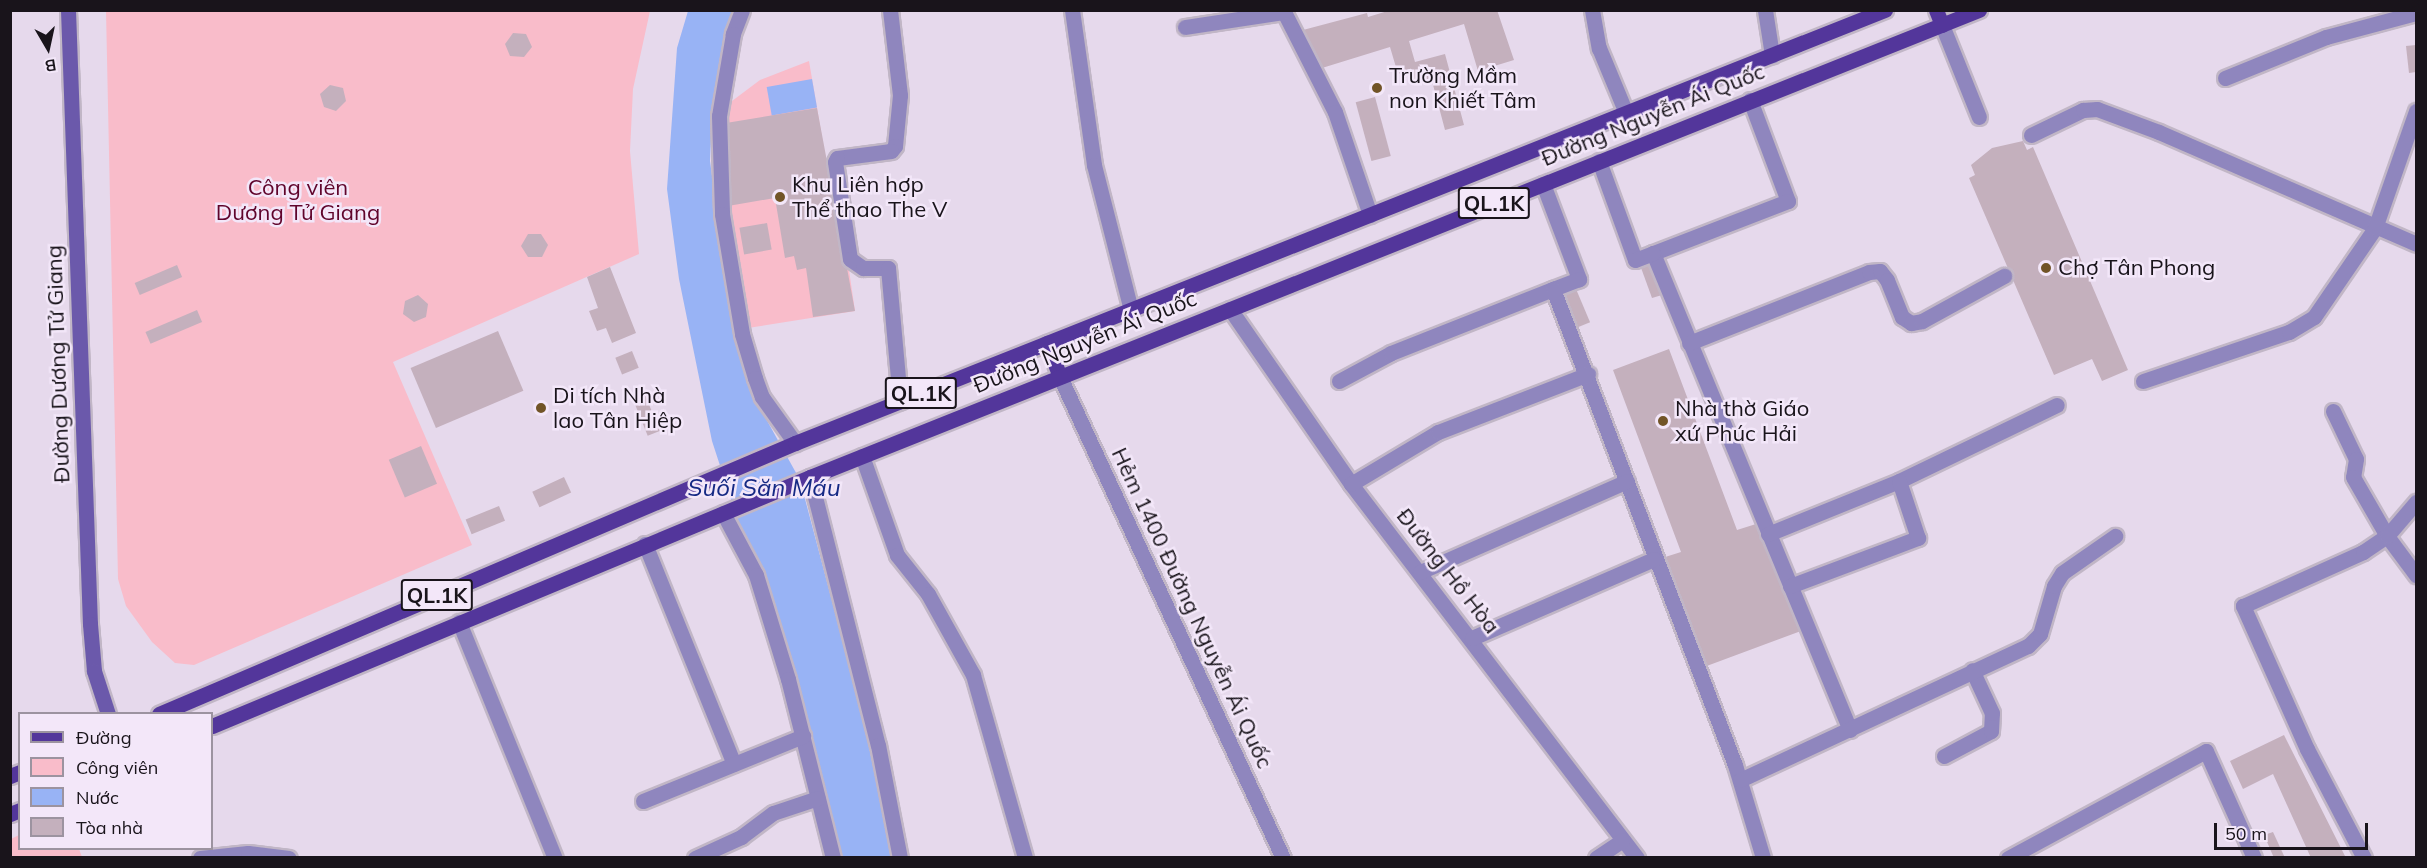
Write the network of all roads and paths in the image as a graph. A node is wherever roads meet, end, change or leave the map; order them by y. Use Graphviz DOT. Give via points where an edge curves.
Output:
graph roads {
  1 [pos="68,10"];
  2 [pos="742,10"];
  3 [pos="890,10"];
  4 [pos="1072,10"];
  5 [pos="1592,10"];
  6 [pos="1765,10"];
  7 [pos="1885,10"];
  8 [pos="1936,10"];
  9 [pos="1980,10"];
  10 [pos="1283,11"];
  11 [pos="2416,13"];
  12 [pos="1942,25"];
  13 [pos="1185,27"];
  14 [pos="1773,55"];
  15 [pos="2225,78"];
  16 [pos="1750,100"];
  17 [pos="2416,111"];
  18 [pos="1626,113"];
  19 [pos="1979,117"];
  20 [pos="2031,135"];
  21 [pos="1599,161"];
  22 [pos="1543,183"];
  23 [pos="1370,215"];
  24 [pos="2375,228"];
  25 [pos="2416,244"];
  26 [pos="1653,253"];
  27 [pos="2004,276"];
  28 [pos="1553,289"];
  29 [pos="1230,309"];
  30 [pos="1131,310"];
  31 [pos="1047,343"];
  32 [pos="1689,343"];
  33 [pos="1588,374"];
  34 [pos="1060,377"];
  35 [pos="1339,381"];
  36 [pos="2143,381"];
  37 [pos="900,402"];
  38 [pos="2057,405"];
  39 [pos="2333,411"];
  40 [pos="795,443"];
  41 [pos="862,456"];
  42 [pos="810,477"];
  43 [pos="1627,481"];
  44 [pos="1899,481"];
  45 [pos="1352,484"];
  46 [pos="2416,502"];
  47 [pos="723,513"];
  48 [pos="1768,534"];
  49 [pos="2115,536"];
  50 [pos="2387,536"];
  51 [pos="645,544"];
  52 [pos="1654,559"];
  53 [pos="1420,572"];
  54 [pos="2416,575"];
  55 [pos="1790,586"];
  56 [pos="459,622"];
  57 [pos="1472,638"];
  58 [pos="1972,670"];
  59 [pos="107,712"];
  60 [pos="164,712"];
  61 [pos="213,726"];
  62 [pos="1850,730"];
  63 [pos="803,736"];
  64 [pos="1944,756"];
  65 [pos="734,764"];
  66 [pos="1740,780"];
  67 [pos="818,798"];
  68 [pos="643,801"];
  69 [pos="1623,840"];
  70 [pos="200,858"];
  71 [pos="289,858"];
  72 [pos="555,858"];
  73 [pos="695,858"];
  74 [pos="833,858"];
  75 [pos="900,858"];
  76 [pos="1025,858"];
  77 [pos="1283,858"];
  78 [pos="1596,858"];
  79 [pos="1637,858"];
  80 [pos="1763,858"];
  81 [pos="2008,858"];
  82 [pos="2254,858"];
  83 [pos="2364,858"];
  1 -- 59 [label="main road, Đường Dương Tử Giang" via="91,642 94,671"];
  2 -- 40 [label="street" via="733,34 719,116 722,214 741,334 755,378 762,397"];
  3 -- 37 [label="street" via="900,95 895,146 891,151 837,158 835,162 850,259 863,268 888,268"];
  4 -- 30 [label="street" via="1094,165"];
  5 -- 18 [label="street" via="1599,48"];
  6 -- 14 [label="street"];
  7 -- 14 [label="main road, Đường Nguyễn Ái Quốc / QL.1K"];
  8 -- 12 [label="main road"];
  9 -- 12 [label="main road, Đường Nguyễn Ái Quốc / QL.1K"];
  10 -- 13 [label="street"];
  10 -- 23 [label="street" via="1335,112"];
  11 -- 15 [label="street" via="2326,37"];
  12 -- 16 [label="main road, Đường Nguyễn Ái Quốc / QL.1K"];
  12 -- 19 [label="street"];
  14 -- 18 [label="main road, Đường Nguyễn Ái Quốc / QL.1K"];
  16 -- 21 [label="main road, Đường Nguyễn Ái Quốc / QL.1K"];
  16 -- 26 [label="street" via="1788,201"];
  17 -- 24 [label="street"];
  18 -- 23 [label="main road, Đường Nguyễn Ái Quốc / QL.1K"];
  20 -- 24 [label="street" via="2083,110 2097,109 2196,147"];
  21 -- 22 [label="main road, Đường Nguyễn Ái Quốc / QL.1K"];
  21 -- 26 [label="street" via="1635,260"];
  22 -- 28 [label="street" via="1579,279"];
  22 -- 29 [label="main road, Đường Nguyễn Ái Quốc / QL.1K"];
  23 -- 30 [label="main road, Đường Nguyễn Ái Quốc / QL.1K"];
  24 -- 25 [label="street"];
  24 -- 36 [label="street" via="2313,318 2302,327"];
  26 -- 32 [label="street"];
  27 -- 32 [label="street" via="1922,321 1911,323 1902,317 1880,271 1869,272"];
  28 -- 33 [label="street"];
  28 -- 35 [label="street" via="1391,353"];
  29 -- 34 [label="main road, Đường Nguyễn Ái Quốc / QL.1K"];
  29 -- 45 [label="street, Đường Hồ Hòa"];
  30 -- 31 [label="main road, Đường Nguyễn Ái Quốc / QL.1K"];
  31 -- 34 [label="main road"];
  31 -- 37 [label="main road, Đường Nguyễn Ái Quốc / QL.1K"];
  32 -- 48 [label="street"];
  33 -- 43 [label="street"];
  33 -- 45 [label="street" via="1438,432"];
  34 -- 41 [label="main road, Đường Nguyễn Ái Quốc / QL.1K"];
  34 -- 77 [label="street, Hẻm 1400 Đường Nguyễn Ái Quốc"];
  37 -- 40 [label="main road, Đường Nguyễn Ái Quốc / QL.1K"];
  38 -- 44 [label="street"];
  39 -- 50 [label="street" via="2356,459 2353,477"];
  40 -- 60 [label="main road, Đường Nguyễn Ái Quốc / QL.1K"];
  41 -- 42 [label="main road, Đường Nguyễn Ái Quốc / QL.1K"];
  41 -- 76 [label="street" via="897,555 928,594 973,675"];
  42 -- 47 [label="main road, Đường Nguyễn Ái Quốc / QL.1K"];
  42 -- 75 [label="street" via="878,745"];
  43 -- 52 [label="street"];
  43 -- 53 [label="street"];
  44 -- 48 [label="street"];
  44 -- 55 [label="street" via="1918,538"];
  45 -- 53 [label="street, Đường Hồ Hòa"];
  46 -- 50 [label="street"];
  47 -- 51 [label="main road, Đường Nguyễn Ái Quốc / QL.1K"];
  47 -- 63 [label="street" via="756,575"];
  48 -- 55 [label="street"];
  49 -- 58 [label="street" via="2062,573 2035,640"];
  50 -- 54 [label="street"];
  50 -- 83 [label="street" via="2363,552 2243,606 2307,749"];
  51 -- 56 [label="main road, Đường Nguyễn Ái Quốc / QL.1K"];
  51 -- 65 [label="street"];
  52 -- 57 [label="street"];
  52 -- 66 [label="street"];
  53 -- 57 [label="street, Đường Hồ Hòa"];
  55 -- 62 [label="street"];
  56 -- 61 [label="main road, Đường Nguyễn Ái Quốc / QL.1K"];
  56 -- 72 [label="street"];
  57 -- 69 [label="street, Đường Hồ Hòa"];
  58 -- 62 [label="street"];
  58 -- 64 [label="street" via="1992,714 1992,731"];
  62 -- 66 [label="street"];
  63 -- 65 [label="street"];
  63 -- 67 [label="street"];
  65 -- 68 [label="street"];
  66 -- 80 [label="street"];
  67 -- 73 [label="street" via="773,813 741,837"];
  67 -- 74 [label="street"];
  69 -- 78 [label="street"];
  69 -- 79 [label="street, Đường Hồ Hòa"];
  70 -- 71 [label="street" via="248,853"];
  81 -- 82 [label="street" via="2206,750"];
}
